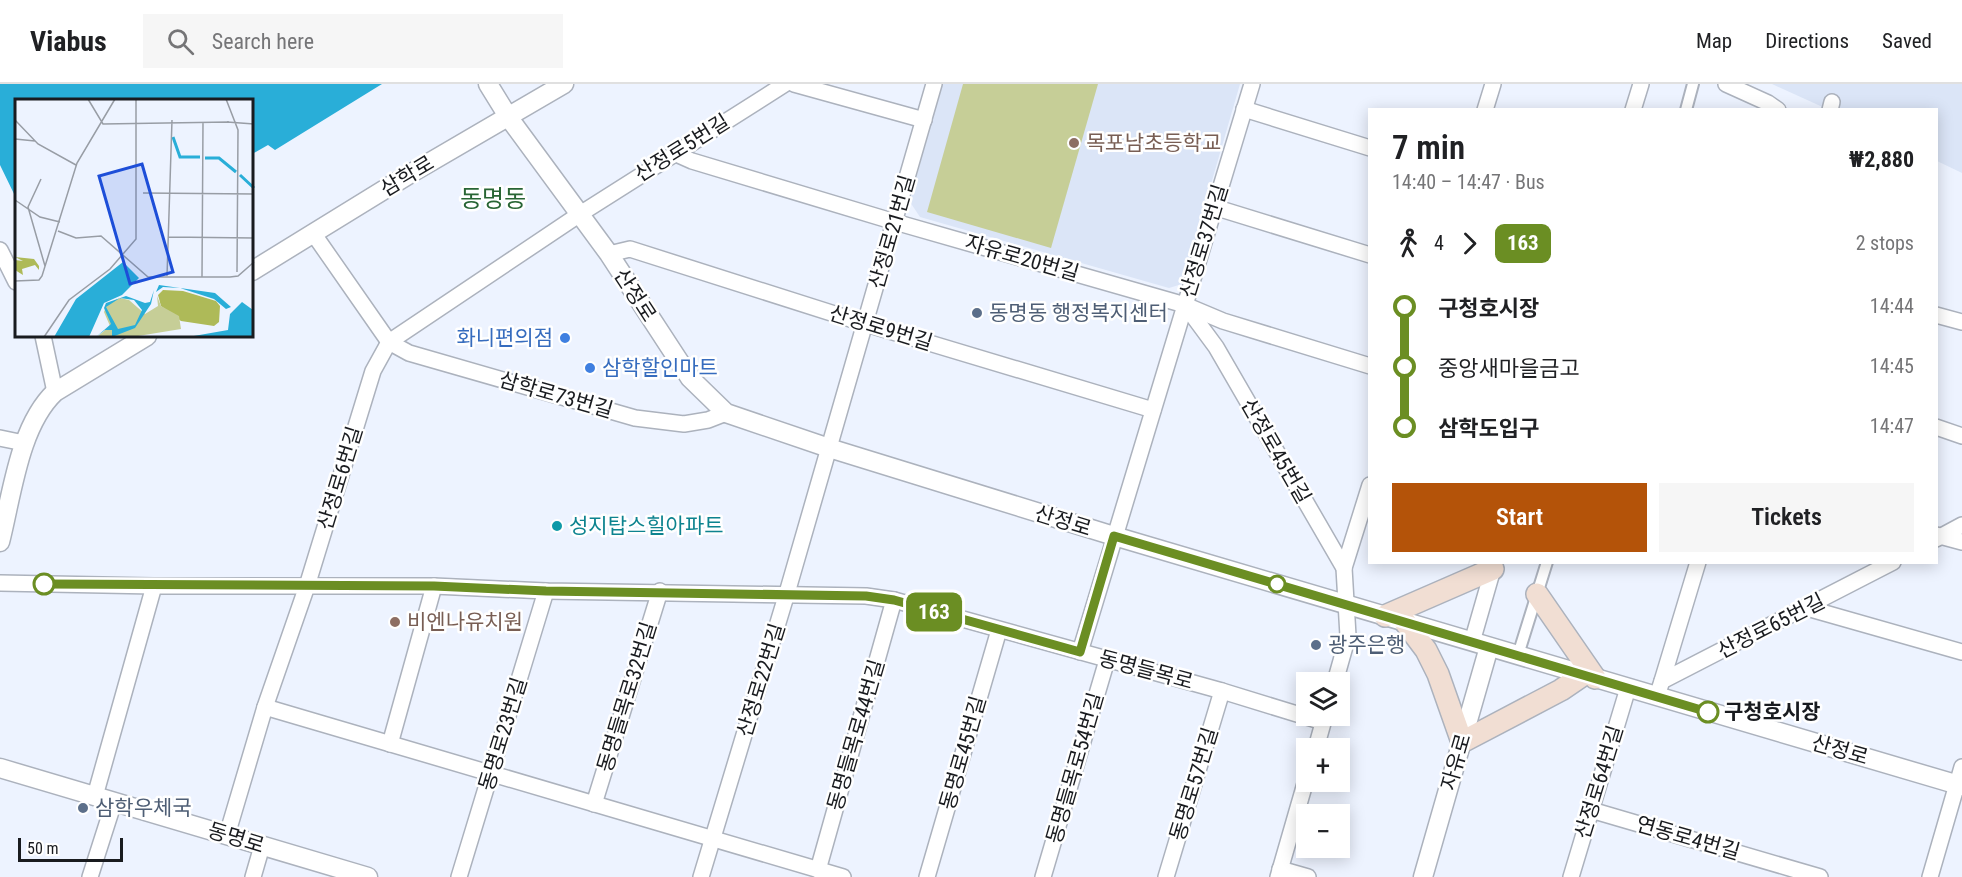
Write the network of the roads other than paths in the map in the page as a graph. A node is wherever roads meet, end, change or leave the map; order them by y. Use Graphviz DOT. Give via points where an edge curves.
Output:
graph roads {
  1 [pos="488,84"];
  2 [pos="564,84"];
  3 [pos="784,84"];
  4 [pos="794,84"];
  5 [pos="934,84"];
  6 [pos="1252,84"];
  7 [pos="1493,84"];
  8 [pos="1641,84"];
  9 [pos="1693,84"];
  10 [pos="1726,84"];
  11 [pos="1486,108"];
  12 [pos="1634,108"];
  13 [pos="1687,108"];
  14 [pos="1775,108"];
  15 [pos="1244,109"];
  16 [pos="509,118"];
  17 [pos="924,120"];
  18 [pos="1368,146"];
  19 [pos="674,153"];
  20 [pos="1214,207"];
  21 [pos="580,214"];
  22 [pos="895,222"];
  23 [pos="313,233"];
  24 [pos="0,250"];
  25 [pos="609,254"];
  26 [pos="1368,254"];
  27 [pos="254,270"];
  28 [pos="15,280"];
  29 [pos="1185,305"];
  30 [pos="1938,316"];
  31 [pos="1962,322"];
  32 [pos="866,324"];
  33 [pos="43,338"];
  34 [pos="144,338"];
  35 [pos="389,342"];
  36 [pos="1368,365"];
  37 [pos="55,392"];
  38 [pos="1153,410"];
  39 [pos="726,413"];
  40 [pos="1938,428"];
  41 [pos="1962,436"];
  42 [pos="0,438"];
  43 [pos="24,443"];
  44 [pos="829,448"];
  45 [pos="1368,491"];
  46 [pos="1962,525"];
  47 [pos="1114,536"];
  48 [pos="1938,537"];
  49 [pos="0,542"];
  50 [pos="1962,542"];
  51 [pos="1546,564"];
  52 [pos="1697,564"];
  53 [pos="1889,564"];
  54 [pos="1494,566"];
  55 [pos="1344,568"];
  56 [pos="0,583"];
  57 [pos="154,586"];
  58 [pos="307,586"];
  59 [pos="434,586"];
  60 [pos="546,591"];
  61 [pos="660,591"];
  62 [pos="787,593"];
  63 [pos="1537,594"];
  64 [pos="894,600"];
  65 [pos="1345,604"];
  66 [pos="1807,608"];
  67 [pos="1395,619"];
  68 [pos="999,630"];
  69 [pos="1480,644"];
  70 [pos="1080,652"];
  71 [pos="1962,652"];
  72 [pos="1518,655"];
  73 [pos="1107,660"];
  74 [pos="1338,672"];
  75 [pos="1589,677"];
  76 [pos="1628,688"];
  77 [pos="1660,689"];
  78 [pos="1222,691"];
  79 [pos="265,707"];
  80 [pos="1296,711"];
  81 [pos="1462,742"];
  82 [pos="390,744"];
  83 [pos="0,768"];
  84 [pos="490,773"];
  85 [pos="1960,780"];
  86 [pos="1303,792"];
  87 [pos="95,796"];
  88 [pos="114,802"];
  89 [pos="594,804"];
  90 [pos="1591,810"];
  91 [pos="227,835"];
  92 [pos="712,838"];
  93 [pos="262,846"];
  94 [pos="818,870"];
  95 [pos="1279,873"];
  96 [pos="356,875"];
  97 [pos="1812,876"];
  98 [pos="90,877"];
  99 [pos="253,877"];
  100 [pos="459,877"];
  101 [pos="701,877"];
  102 [pos="843,877"];
  103 [pos="927,877"];
  104 [pos="1043,877"];
  105 [pos="1166,877"];
  106 [pos="1308,877"];
  107 [pos="1423,877"];
  108 [pos="1571,877"];
  109 [pos="1930,877"];
  1 -- 16 [label="street, 산정로"];
  2 -- 16 [label="street, 삼학로"];
  3 -- 19 [label="street, 산정로5번길"];
  4 -- 17 [label="street"];
  5 -- 17 [label="street, 산정로21번길"];
  6 -- 15 [label="street, 산정로37번길"];
  7 -- 11 [label="street"];
  8 -- 12 [label="street"];
  9 -- 13 [label="street"];
  10 -- 14 [label="street"];
  15 -- 18 [label="street"];
  15 -- 20 [label="street, 산정로37번길"];
  16 -- 21 [label="street, 산정로"];
  16 -- 23 [label="street, 삼학로"];
  17 -- 22 [label="street, 산정로21번길"];
  19 -- 21 [label="street, 산정로5번길"];
  19 -- 22 [label="street, 자유로20번길"];
  20 -- 26 [label="street"];
  20 -- 29 [label="street, 산정로37번길"];
  21 -- 25 [label="street, 산정로"];
  21 -- 35 [label="street, 산정로6번길"];
  22 -- 29 [label="street, 자유로20번길"];
  22 -- 32 [label="street, 산정로21번길"];
  23 -- 27 [label="street, 삼학로"];
  23 -- 35 [label="street"];
  24 -- 28 [label="street"];
  25 -- 32 [label="street, 산정로9번길" via="630,249"];
  25 -- 39 [label="street, 산정로" via="690,378"];
  29 -- 36 [label="street, 자유로20번길" via="1223,321"];
  29 -- 38 [label="street, 산정로37번길"];
  29 -- 55 [label="street, 산정로45번길" via="1216,347"];
  30 -- 31 [label="street"];
  32 -- 38 [label="street, 산정로9번길"];
  32 -- 44 [label="street, 산정로21번길"];
  33 -- 37 [label="street"];
  34 -- 37 [label="street"];
  35 -- 39 [label="street, 삼학로73번길" via="415,355 634,418 684,424"];
  35 -- 58 [label="street, 산정로6번길" via="373,370"];
  37 -- 43 [label="street" via="43,403"];
  38 -- 47 [label="street, 산정로37번길"];
  39 -- 44 [label="street, 산정로"];
  40 -- 41 [label="street"];
  42 -- 43 [label="street"];
  43 -- 49 [label="street"];
  44 -- 47 [label="street, 산정로"];
  44 -- 62 [label="street, 산정로22번길"];
  45 -- 55 [label="street"];
  46 -- 48 [label="street"];
  47 -- 65 [label="street, 산정로"];
  47 -- 70 [label="street, 산정로37번길"];
  48 -- 50 [label="street"];
  51 -- 63 [label="street"];
  52 -- 77 [label="street"];
  53 -- 66 [label="street, 산정로65번길"];
  54 -- 67 [label="main road"];
  54 -- 69 [label="street, 자유로"];
  55 -- 65 [label="street, 산정로45번길"];
  56 -- 57 [label="street, 동명들목로"];
  57 -- 58 [label="street, 동명들목로"];
  57 -- 87 [label="street"];
  58 -- 59 [label="street, 동명들목로"];
  58 -- 79 [label="street, 산정로6번길"];
  59 -- 60 [label="street, 동명들목로"];
  59 -- 82 [label="street"];
  60 -- 61 [label="street, 동명들목로"];
  60 -- 84 [label="street, 동명로23번길"];
  61 -- 62 [label="street, 동명들목로"];
  61 -- 89 [label="street, 동명들목로32번길"];
  62 -- 64 [label="street, 동명들목로"];
  62 -- 92 [label="street, 산정로22번길"];
  63 -- 72 [label="street"];
  63 -- 75 [label="main road"];
  64 -- 68 [label="street, 동명들목로"];
  64 -- 94 [label="street, 동명들목로44번길"];
  65 -- 67 [label="street, 산정로"];
  65 -- 74 [label="street, 산정로45번길" via="1348,636"];
  66 -- 71 [label="street"];
  66 -- 77 [label="street, 산정로65번길"];
  67 -- 69 [label="street, 산정로"];
  67 -- 81 [label="main road" via="1426,650"];
  68 -- 70 [label="street, 동명들목로"];
  68 -- 103 [label="street, 동명로45번길"];
  69 -- 72 [label="street, 산정로"];
  69 -- 81 [label="street, 자유로"];
  70 -- 73 [label="street, 동명들목로"];
  72 -- 75 [label="street, 산정로"];
  73 -- 78 [label="street, 동명들목로"];
  73 -- 104 [label="street, 동명들목로54번길"];
  75 -- 76 [label="street, 산정로"];
  75 -- 81 [label="main road"];
  76 -- 77 [label="street, 산정로"];
  76 -- 90 [label="street, 산정로64번길"];
  77 -- 85 [label="street, 산정로"];
  78 -- 80 [label="street, 동명들목로"];
  78 -- 105 [label="street, 동명로57번길"];
  79 -- 82 [label="street"];
  79 -- 91 [label="street, 산정로6번길"];
  81 -- 107 [label="street, 자유로"];
  82 -- 84 [label="street"];
  83 -- 87 [label="street, 동명로"];
  84 -- 89 [label="street"];
  84 -- 100 [label="street, 동명로23번길"];
  85 -- 109 [label="street"];
  86 -- 95 [label="street"];
  87 -- 88 [label="street, 동명로"];
  88 -- 91 [label="street, 동명로"];
  88 -- 98 [label="street"];
  89 -- 92 [label="street"];
  90 -- 97 [label="street, 연동로4번길"];
  90 -- 108 [label="street, 산정로64번길"];
  91 -- 93 [label="street, 동명로"];
  92 -- 94 [label="street"];
  92 -- 101 [label="street, 산정로22번길"];
  93 -- 96 [label="street, 동명로"];
  93 -- 99 [label="street"];
  94 -- 102 [label="street"];
  95 -- 106 [label="street"];
}
